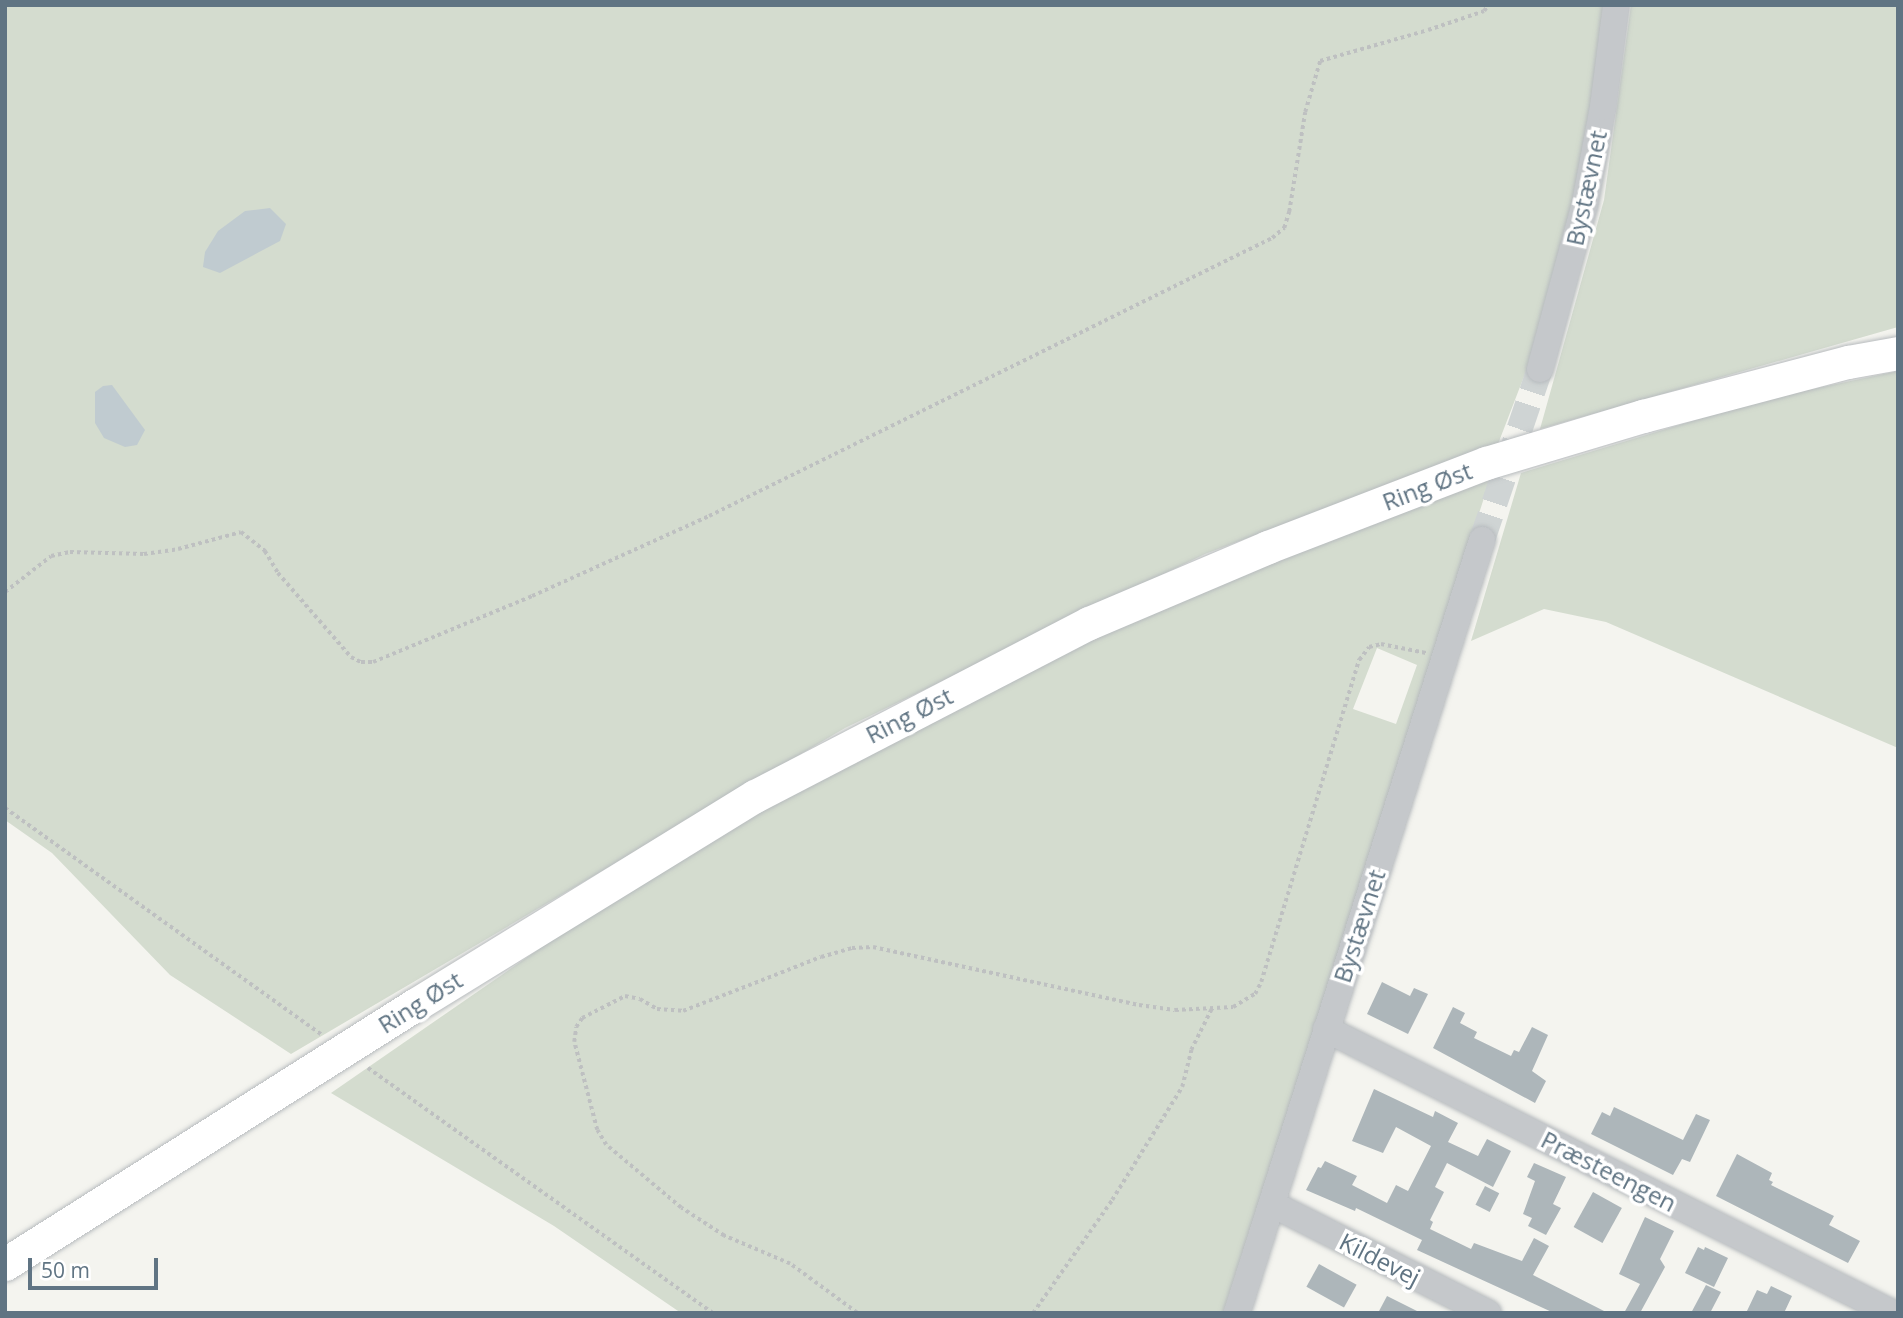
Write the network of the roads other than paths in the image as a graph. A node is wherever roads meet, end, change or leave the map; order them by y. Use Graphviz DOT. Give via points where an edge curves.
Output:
graph roads {
  1 [pos="1616,5"];
  2 [pos="1898,353"];
  3 [pos="1541,369"];
  4 [pos="1482,540"];
  5 [pos="1326,1029"];
  6 [pos="1272,1204"];
  7 [pos="5,1264"];
  8 [pos="1237,1313"];
  9 [pos="1488,1313"];
  10 [pos="1892,1313"];
  1 -- 3 [label="street, Bystævnet" via="1585,203"];
  2 -- 7 [label="main road, Ring Øst" via="1643,416 1486,463 1268,547 1089,623 755,796"];
  4 -- 5 [label="street, Bystævnet"];
  5 -- 6 [label="street, Bystævnet"];
  5 -- 10 [label="street, Præsteengen"];
  6 -- 8 [label="street, Bystævnet"];
  6 -- 9 [label="street, Kildevej"];
}
